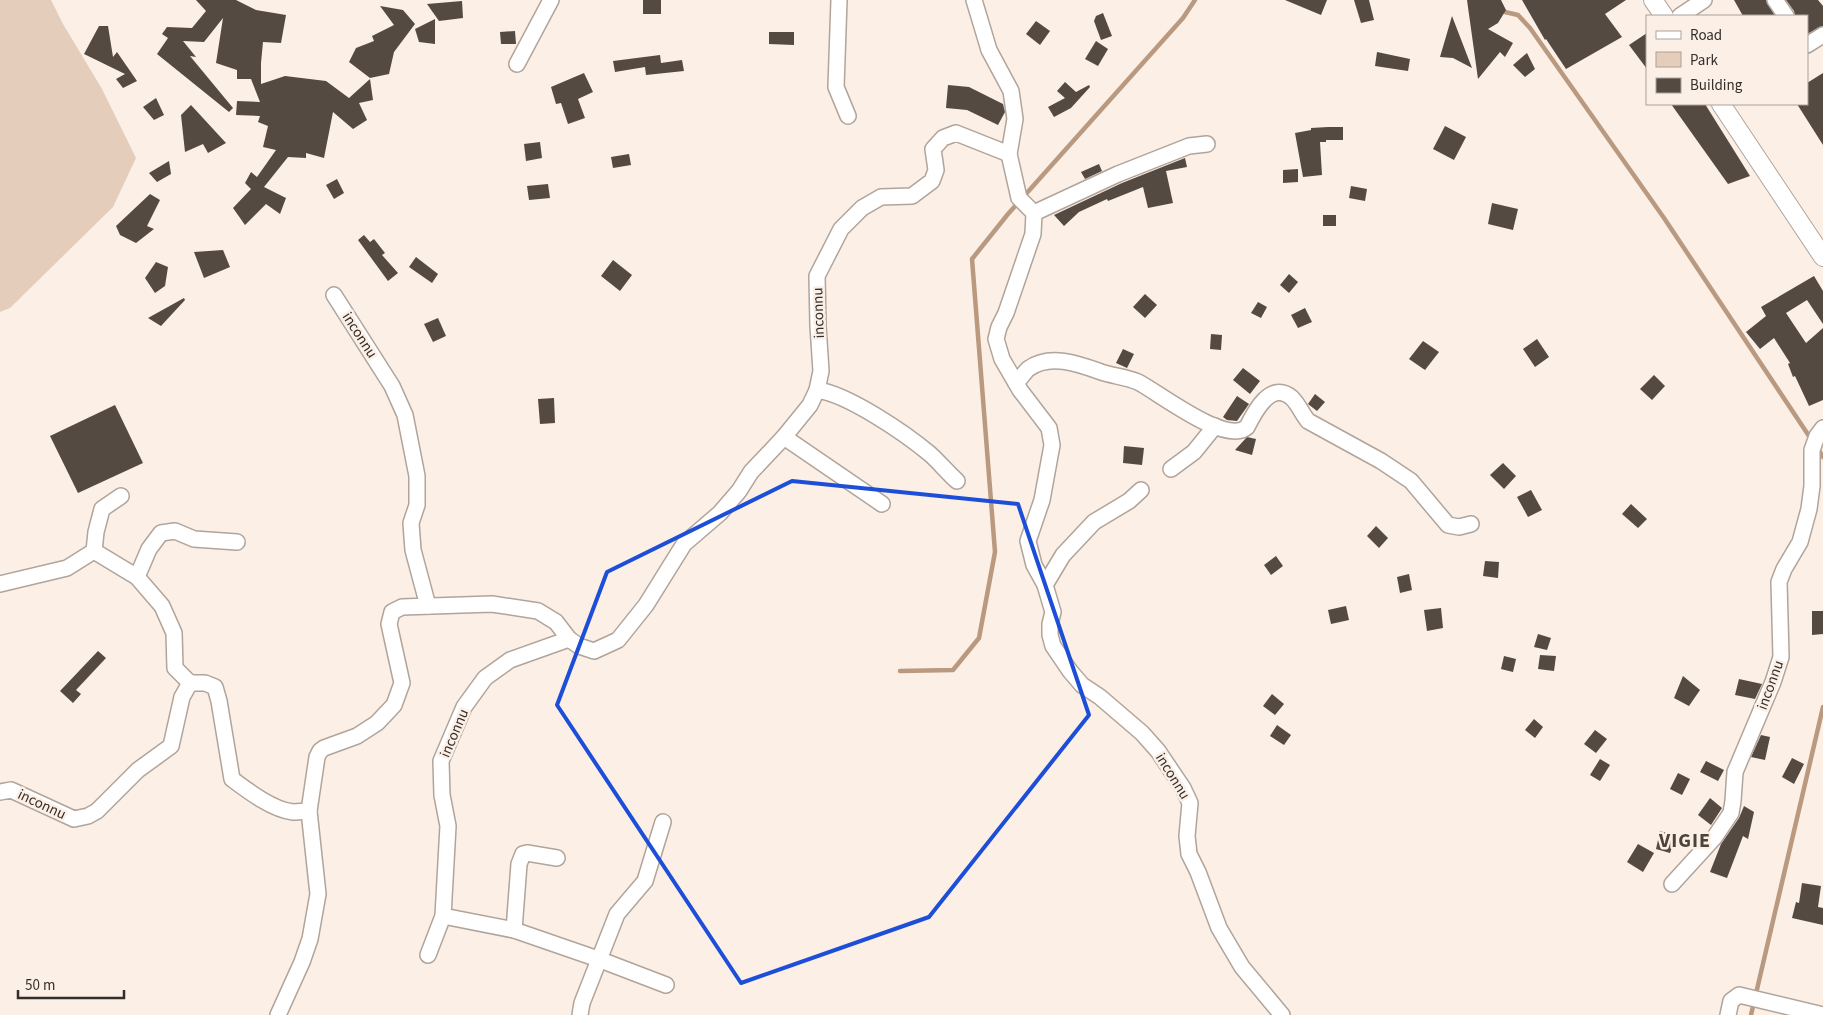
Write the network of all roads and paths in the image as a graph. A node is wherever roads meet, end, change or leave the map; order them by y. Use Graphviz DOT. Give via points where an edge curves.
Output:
graph roads {
  1 [pos="551,0"];
  2 [pos="839,0"];
  3 [pos="974,0"];
  4 [pos="1653,0"];
  5 [pos="1704,0"];
  6 [pos="1775,0"];
  7 [pos="1663,15"];
  8 [pos="1682,15"];
  9 [pos="1785,15"];
  10 [pos="1823,35"];
  11 [pos="1808,44"];
  12 [pos="517,64"];
  13 [pos="1723,105"];
  14 [pos="848,116"];
  15 [pos="1207,144"];
  16 [pos="1009,154"];
  17 [pos="1032,212"];
  18 [pos="1823,257"];
  19 [pos="334,295"];
  20 [pos="1016,383"];
  21 [pos="817,390"];
  22 [pos="1215,426"];
  23 [pos="1820,432"];
  24 [pos="784,437"];
  25 [pos="1171,469"];
  26 [pos="957,481"];
  27 [pos="1141,490"];
  28 [pos="121,496"];
  29 [pos="882,504"];
  30 [pos="1472,524"];
  31 [pos="237,542"];
  32 [pos="94,551"];
  33 [pos="136,577"];
  34 [pos="0,584"];
  35 [pos="1045,584"];
  36 [pos="428,606"];
  37 [pos="569,638"];
  38 [pos="190,683"];
  39 [pos="0,792"];
  40 [pos="309,811"];
  41 [pos="663,822"];
  42 [pos="557,858"];
  43 [pos="1672,884"];
  44 [pos="444,916"];
  45 [pos="514,930"];
  46 [pos="428,955"];
  47 [pos="598,959"];
  48 [pos="666,985"];
  49 [pos="278,1015"];
  50 [pos="580,1015"];
  51 [pos="1282,1015"];
  52 [pos="1728,1015"];
  53 [pos="1823,1015"];
  1 -- 12 [label="street"];
  2 -- 14 [label="street" via="836,87"];
  3 -- 16 [label="street" via="989,50 1010,91 1015,119"];
  4 -- 7 [label="street"];
  5 -- 8 [label="street"];
  6 -- 9 [label="street"];
  10 -- 11 [label="street"];
  13 -- 18 [label="street"];
  15 -- 17 [label="street" via="1189,146"];
  16 -- 17 [label="street" via="1019,198"];
  16 -- 21 [label="street, inconnu" via="956,133 943,138 933,149 936,170 932,181 912,196 881,197 862,208 841,229 817,276 821,371"];
  17 -- 20 [label="street, inconnu" via="1032,234 996,339 1002,359"];
  19 -- 36 [label="street, inconnu" via="392,386 405,414 417,476 416,505 411,523 413,550"];
  20 -- 22 [label="street" via="1028,369 1040,362 1082,364 1140,383"];
  20 -- 35 [label="street, inconnu" via="1048,428 1052,445 1042,500 1028,541 1034,565"];
  21 -- 24 [label="street, inconnu" via="810,405"];
  21 -- 26 [label="street" via="828,392 879,418 931,455"];
  22 -- 25 [label="street" via="1194,452"];
  22 -- 30 [label="street" via="1244,430 1262,402 1276,392 1285,394 1292,398 1308,421 1411,481 1448,525"];
  23 -- 43 [label="street, inconnu" via="1812,450 1812,486 1800,542 1779,582 1781,657 1735,772 1731,813 1714,838"];
  24 -- 29 [label="street"];
  24 -- 37 [label="street, inconnu" via="720,512 684,544 646,605 618,640 594,651"];
  27 -- 35 [label="street" via="1094,522 1063,555"];
  28 -- 32 [label="street" via="102,509"];
  31 -- 33 [label="street" via="194,539 175,531 161,533 149,549"];
  32 -- 33 [label="street"];
  32 -- 34 [label="street" via="67,568"];
  33 -- 38 [label="street" via="162,606 174,632 175,668"];
  35 -- 51 [label="street, inconnu" via="1053,612 1050,635 1070,671 1082,685 1142,733 1183,788 1190,803 1189,854 1219,928 1242,967"];
  36 -- 37 [label="street, inconnu" via="492,604 538,611 556,622"];
  36 -- 40 [label="street, inconnu" via="402,607 392,612 389,624 402,683 394,704 377,723 357,736 320,751"];
  37 -- 44 [label="street, inconnu" via="510,660 485,678 464,707 441,761 442,795 448,826"];
  38 -- 39 [label="street, inconnu" via="182,696 171,746 138,770 97,811 74,819 11,790"];
  38 -- 40 [label="street" via="215,687 232,779 276,806 292,812"];
  40 -- 49 [label="street, inconnu" via="318,894 310,939"];
  41 -- 47 [label="street" via="645,881 617,914"];
  42 -- 45 [label="street" via="523,854 518,864"];
  44 -- 45 [label="street"];
  44 -- 46 [label="street, inconnu"];
  45 -- 47 [label="street"];
  47 -- 48 [label="street"];
  47 -- 50 [label="street"];
  52 -- 53 [label="street" via="1731,1001 1739,995"];
}
